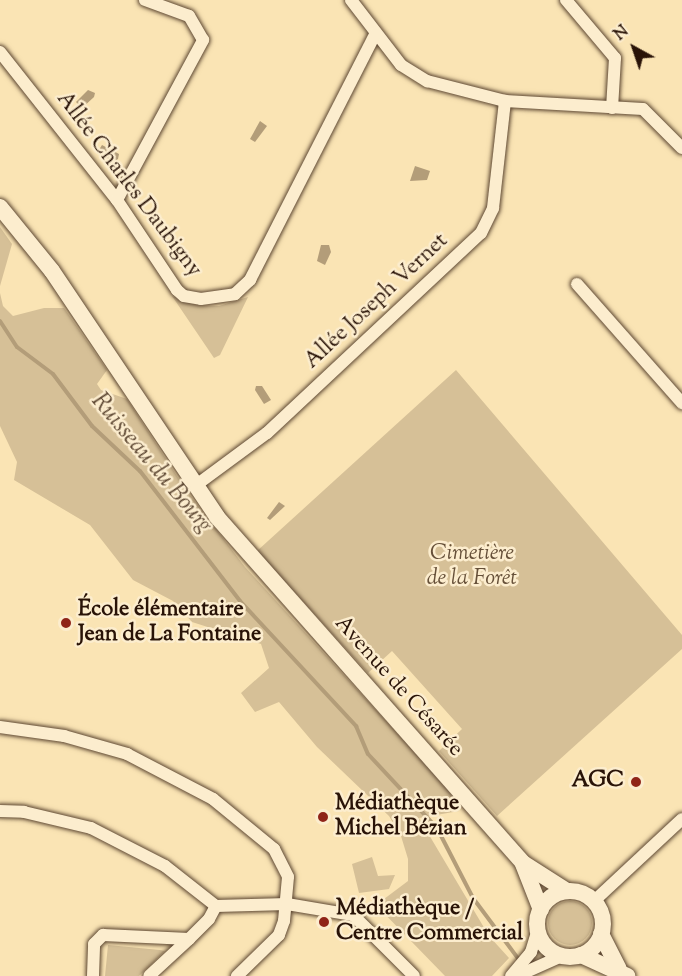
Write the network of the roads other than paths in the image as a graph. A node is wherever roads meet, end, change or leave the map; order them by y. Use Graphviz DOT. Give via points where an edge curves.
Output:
graph roads {
  1 [pos="145,0"];
  2 [pos="351,0"];
  3 [pos="566,0"];
  4 [pos="376,33"];
  5 [pos="0,52"];
  6 [pos="505,101"];
  7 [pos="612,108"];
  8 [pos="682,148"];
  9 [pos="117,200"];
  10 [pos="0,207"];
  11 [pos="577,284"];
  12 [pos="682,403"];
  13 [pos="195,486"];
  14 [pos="0,727"];
  15 [pos="0,811"];
  16 [pos="682,819"];
  17 [pos="523,863"];
  18 [pos="567,891"];
  19 [pos="594,901"];
  20 [pos="287,904"];
  21 [pos="216,906"];
  22 [pos="541,910"];
  23 [pos="538,929"];
  24 [pos="601,934"];
  25 [pos="189,939"];
  26 [pos="581,955"];
  27 [pos="562,956"];
  28 [pos="623,973"];
  29 [pos="93,976"];
  30 [pos="149,976"];
  31 [pos="237,976"];
  32 [pos="414,976"];
  33 [pos="511,976"];
  34 [pos="517,976"];
  1 -- 9 [label="street" via="189,16 203,40"];
  2 -- 4 [label="street"];
  3 -- 7 [label="street" via="615,58"];
  4 -- 6 [label="street" via="414,75 446,89"];
  4 -- 9 [label="street, Allée Charles Daubigny" via="243,290 228,296 184,296"];
  5 -- 9 [label="street, Allée Charles Daubigny"];
  6 -- 7 [label="street"];
  6 -- 13 [label="street, Allée Joseph Vernet" via="493,208 481,233 267,433"];
  7 -- 8 [label="street" via="647,110"];
  10 -- 13 [label="street, Avenue de Césarée" via="52,271"];
  11 -- 12 [label="street"];
  13 -- 17 [label="street, Avenue de Césarée" via="238,543"];
  14 -- 20 [label="street" via="111,749 197,789 225,807 279,855 288,877"];
  15 -- 21 [label="street" via="24,812 91,828 165,866"];
  16 -- 19 [label="street"];
  17 -- 18 [label="street, Avenue de Césarée"];
  17 -- 22 [label="street, Avenue de Césarée"];
  18 -- 19 [label="street"];
  18 -- 22 [label="street" via="550,898"];
  19 -- 24 [label="street" via="602,916"];
  20 -- 21 [label="street"];
  20 -- 31 [label="street" via="279,935"];
  20 -- 32 [label="street" via="353,915"];
  21 -- 25 [label="street"];
  22 -- 23 [label="street"];
  23 -- 27 [label="street" via="546,946"];
  23 -- 33 [label="street" via="531,952"];
  24 -- 26 [label="street" via="590,950"];
  24 -- 28 [label="street"];
  25 -- 29 [label="street" via="99,936 94,944"];
  25 -- 30 [label="street"];
  26 -- 27 [label="street"];
  26 -- 28 [label="street"];
  27 -- 34 [label="street" via="541,962"];
}
